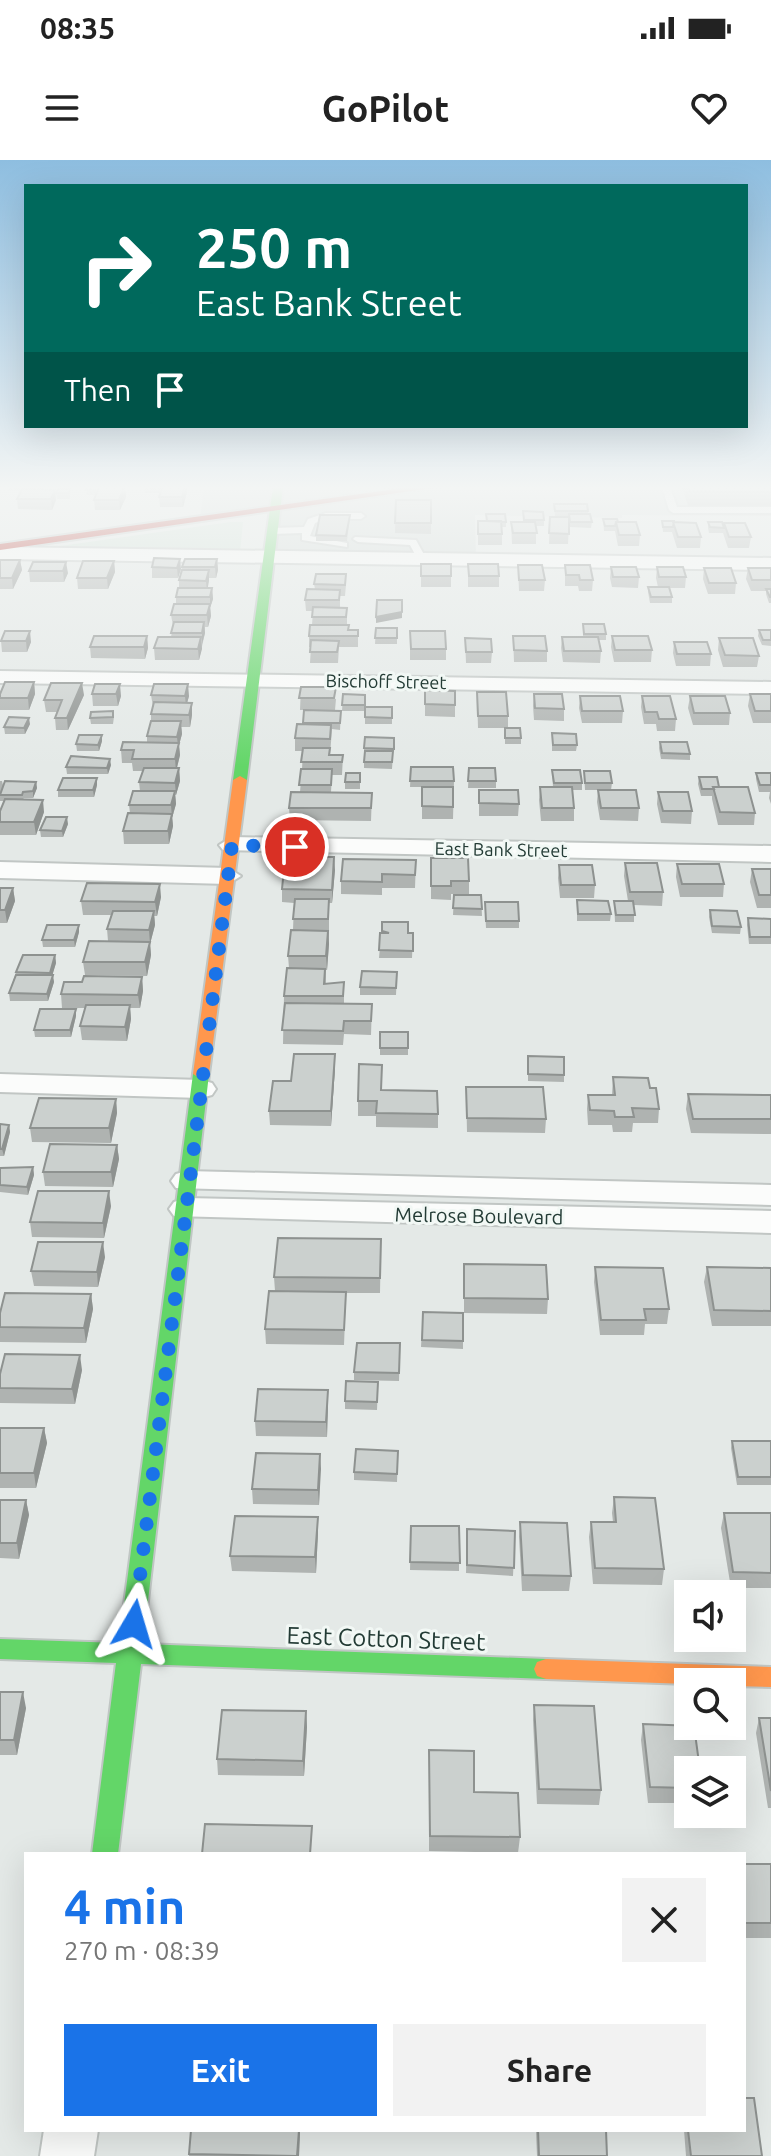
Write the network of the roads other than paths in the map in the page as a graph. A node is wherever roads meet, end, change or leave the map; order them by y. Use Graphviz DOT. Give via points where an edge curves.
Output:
graph roads {
  1 [pos="265,580"];
  2 [pos="0,677"];
  3 [pos="252,680"];
  4 [pos="771,688"];
  5 [pos="232,845"];
  6 [pos="771,854"];
  7 [pos="0,870"];
  8 [pos="228,876"];
  9 [pos="0,1083"];
  10 [pos="201,1089"];
  11 [pos="187,1195"];
  12 [pos="771,1195"];
  13 [pos="771,1222"];
  14 [pos="0,1649"];
  15 [pos="130,1654"];
  16 [pos="771,1677"];
  17 [pos="105,1852"];
  18 [pos="71,2132"];
  19 [pos="67,2156"];
  1 -- 3 [label="street"];
  2 -- 3 [label="street, Bischoff Street"];
  3 -- 4 [label="street, Bischoff Street"];
  3 -- 5 [label="street"];
  5 -- 6 [label="street, East Bank Street"];
  5 -- 8 [label="street"];
  7 -- 8 [label="street"];
  8 -- 10 [label="street"];
  9 -- 10 [label="street"];
  10 -- 11 [label="street"];
  11 -- 12 [label="street, Melrose Boulevard"];
  11 -- 13 [label="street, Melrose Boulevard"];
  11 -- 15 [label="street"];
  14 -- 15 [label="street, East Cotton Street"];
  15 -- 16 [label="street, East Cotton Street"];
  15 -- 17 [label="street"];
  18 -- 19 [label="street"];
}
